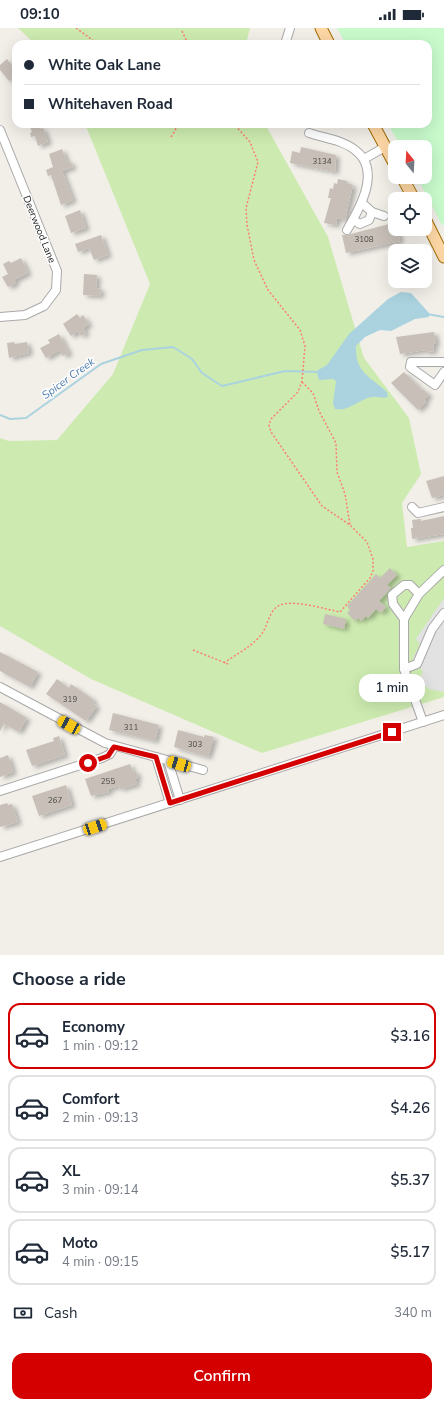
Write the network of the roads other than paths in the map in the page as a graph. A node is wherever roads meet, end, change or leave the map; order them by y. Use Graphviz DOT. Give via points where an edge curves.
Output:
graph roads {
  1 [pos="290,28"];
  2 [pos="321,28"];
  3 [pos="286,40"];
  4 [pos="327,40"];
  5 [pos="375,128"];
  6 [pos="0,130"];
  7 [pos="309,133"];
  8 [pos="385,147"];
  9 [pos="388,152"];
  10 [pos="364,159"];
  11 [pos="362,203"];
  12 [pos="372,212"];
  13 [pos="384,216"];
  14 [pos="353,220"];
  15 [pos="347,230"];
  16 [pos="432,233"];
  17 [pos="444,257"];
  18 [pos="0,317"];
  19 [pos="444,362"];
  20 [pos="444,372"];
  21 [pos="412,507"];
  22 [pos="444,507"];
  23 [pos="444,570"];
  24 [pos="419,594"];
  25 [pos="444,612"];
  26 [pos="404,619"];
  27 [pos="404,669"];
  28 [pos="0,687"];
  29 [pos="444,715"];
  30 [pos="423,722"];
  31 [pos="114,747"];
  32 [pos="156,757"];
  33 [pos="168,761"];
  34 [pos="203,770"];
  35 [pos="0,791"];
  36 [pos="180,800"];
  37 [pos="170,803"];
  38 [pos="0,858"];
  1 -- 3 [label="street"];
  2 -- 4 [label="main road"];
  5 -- 8 [label="main road"];
  6 -- 18 [label="street, Deerwood Lane" via="57,272 56,290 44,306 25,316"];
  7 -- 10 [label="street" via="355,149"];
  8 -- 9 [label="main road"];
  8 -- 10 [label="street"];
  10 -- 11 [label="street" via="368,170"];
  11 -- 12 [label="street"];
  11 -- 14 [label="street"];
  12 -- 13 [label="street"];
  12 -- 14 [label="street" via="369,220 360,224"];
  14 -- 15 [label="street"];
  16 -- 17 [label="main road"];
  19 -- 20 [label="street" via="411,362 410,367 435,385"];
  21 -- 22 [label="street" via="418,513"];
  23 -- 24 [label="street"];
  24 -- 26 [label="street"];
  24 -- 26 [label="street" via="410,585 404,585 392,595 392,604"];
  25 -- 27 [label="street" via="432,628 417,664"];
  26 -- 27 [label="street"];
  27 -- 30 [label="street"];
  28 -- 31 [label="street" via="96,740"];
  29 -- 30 [label="street"];
  30 -- 36 [label="street"];
  31 -- 32 [label="street"];
  31 -- 35 [label="street" via="110,754 102,758"];
  32 -- 33 [label="street"];
  32 -- 37 [label="street"];
  33 -- 34 [label="street"];
  33 -- 36 [label="street"];
  36 -- 37 [label="street"];
  37 -- 38 [label="street"];
}
